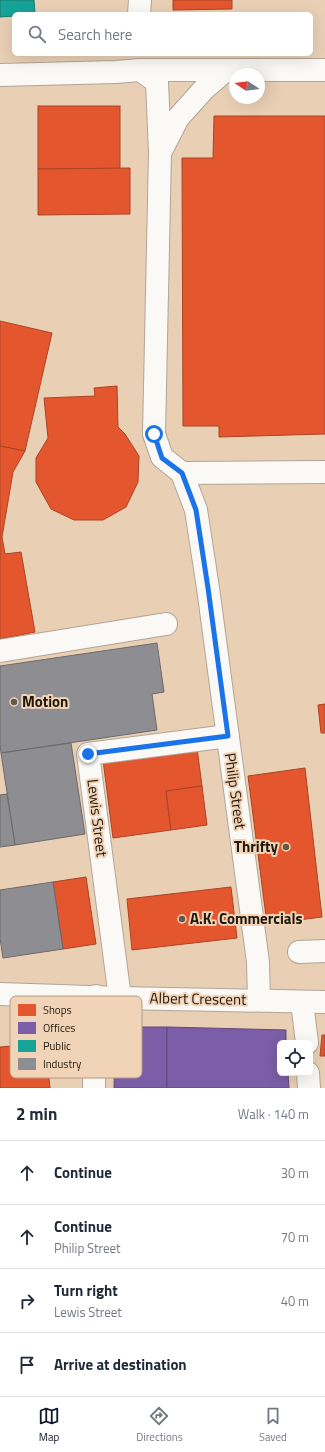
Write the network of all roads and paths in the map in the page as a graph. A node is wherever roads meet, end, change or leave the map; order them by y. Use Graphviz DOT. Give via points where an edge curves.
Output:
graph roads {
  1 [pos="140,0"];
  2 [pos="139,12"];
  3 [pos="120,63"];
  4 [pos="140,70"];
  5 [pos="225,70"];
  6 [pos="325,70"];
  7 [pos="0,75"];
  8 [pos="160,152"];
  9 [pos="325,472"];
  10 [pos="182,473"];
  11 [pos="166,624"];
  12 [pos="0,651"];
  13 [pos="228,736"];
  14 [pos="325,951"];
  15 [pos="299,952"];
  16 [pos="0,994"];
  17 [pos="96,996"];
  18 [pos="120,996"];
  19 [pos="142,998"];
  20 [pos="259,1000"];
  21 [pos="302,1002"];
  22 [pos="325,1002"];
  23 [pos="307,1040"];
  24 [pos="308,1076"];
  25 [pos="94,1078"];
  26 [pos="94,1088"];
  27 [pos="309,1088"];
  1 -- 2 [label="street"];
  3 -- 4 [label="street"];
  3 -- 7 [label="street"];
  4 -- 5 [label="street"];
  4 -- 8 [label="street" via="157,82"];
  5 -- 6 [label="street"];
  5 -- 8 [label="street" via="178,118"];
  8 -- 10 [label="street" via="154,434 162,458"];
  9 -- 10 [label="street"];
  10 -- 13 [label="street, Philip Street" via="196,510"];
  11 -- 12 [label="street"];
  13 -- 18 [label="street, Lewis Street" via="88,754"];
  13 -- 20 [label="street, Philip Street" via="258,962"];
  14 -- 15 [label="street"];
  16 -- 17 [label="street, Albert Crescent"];
  19 -- 20 [label="street, Albert Crescent"];
  20 -- 21 [label="street, Albert Crescent"];
  21 -- 22 [label="street, Albert Crescent"];
  21 -- 23 [label="street"];
  24 -- 27 [label="street"];
  25 -- 26 [label="street"];
}
